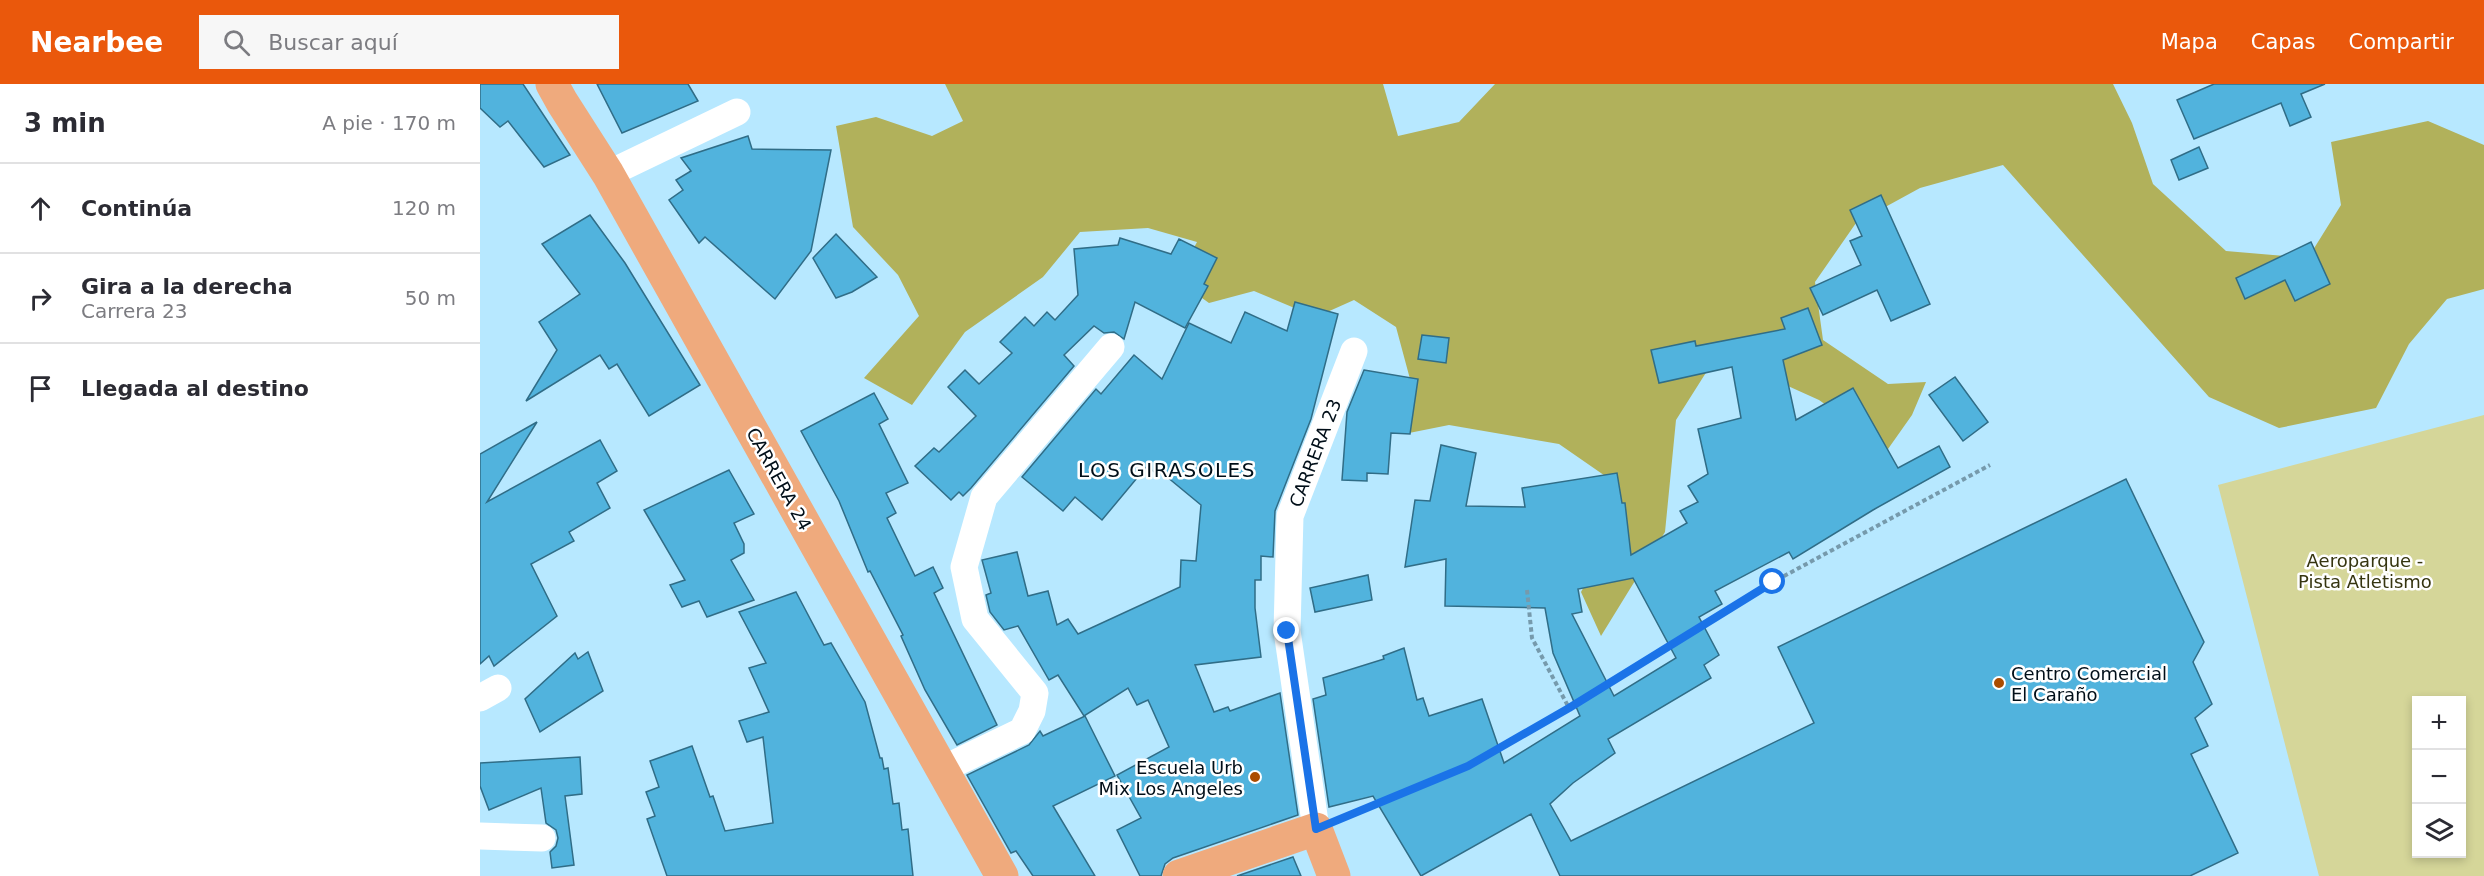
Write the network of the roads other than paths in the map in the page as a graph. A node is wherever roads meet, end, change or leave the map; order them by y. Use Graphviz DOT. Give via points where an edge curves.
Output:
graph roads {
  1 [pos="552,84"];
  2 [pos="737,112"];
  3 [pos="608,174"];
  4 [pos="1111,347"];
  5 [pos="1354,351"];
  6 [pos="941,770"];
  7 [pos="1316,829"];
  8 [pos="480,836"];
  9 [pos="542,837"];
  10 [pos="1002,876"];
  11 [pos="1179,876"];
  12 [pos="1334,876"];
  1 -- 3 [label="main road, CARRERA 24"];
  2 -- 3 [label="street"];
  3 -- 6 [label="main road, CARRERA 24"];
  4 -- 6 [label="street" via="984,497 964,567 975,620 1035,693 1032,711 1022,731"];
  5 -- 7 [label="street, CARRERA 23" via="1290,516 1287,631"];
  6 -- 10 [label="main road, CARRERA 24"];
  7 -- 11 [label="main road"];
  7 -- 12 [label="main road, CARRERA 23"];
  8 -- 9 [label="street"];
}
